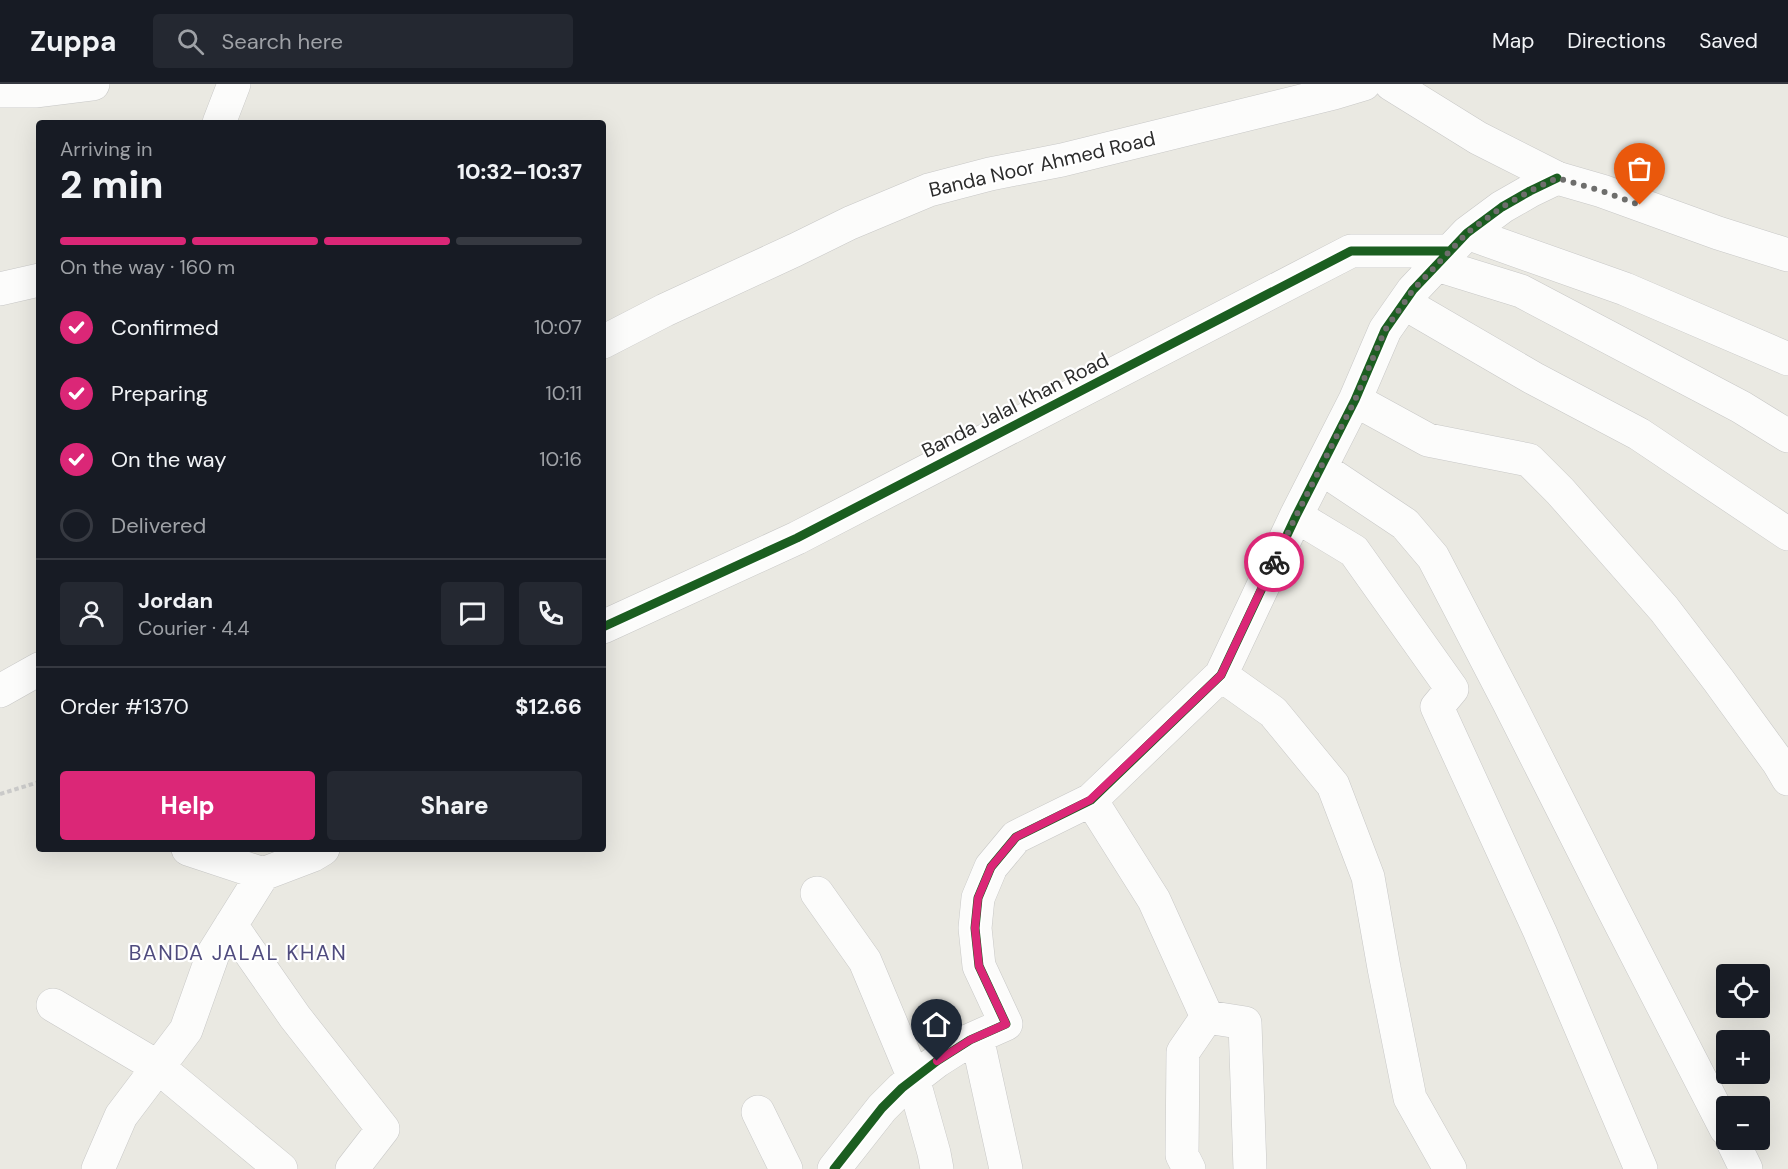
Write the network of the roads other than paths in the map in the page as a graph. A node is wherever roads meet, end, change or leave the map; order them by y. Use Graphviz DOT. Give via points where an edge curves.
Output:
graph roads {
  1 [pos="93,84"];
  2 [pos="234,84"];
  3 [pos="1364,84"];
  4 [pos="1391,84"];
  5 [pos="0,91"];
  6 [pos="220,120"];
  7 [pos="1557,178"];
  8 [pos="1451,250"];
  9 [pos="1788,255"];
  10 [pos="36,281"];
  11 [pos="0,289"];
  12 [pos="1404,303"];
  13 [pos="606,340"];
  14 [pos="1788,358"];
  15 [pos="1355,400"];
  16 [pos="1788,436"];
  17 [pos="1321,468"];
  18 [pos="1296,516"];
  19 [pos="1788,534"];
  20 [pos="606,626"];
  21 [pos="36,671"];
  22 [pos="1221,675"];
  23 [pos="0,691"];
  24 [pos="1788,779"];
  25 [pos="1090,800"];
  26 [pos="197,852"];
  27 [pos="318,852"];
  28 [pos="263,874"];
  29 [pos="817,893"];
  30 [pos="231,925"];
  31 [pos="53,1005"];
  32 [pos="1207,1017"];
  33 [pos="977,1037"];
  34 [pos="158,1067"];
  35 [pos="914,1079"];
  36 [pos="1716,1109"];
  37 [pos="758,1112"];
  38 [pos="1737,1150"];
  39 [pos="98,1169"];
  40 [pos="281,1169"];
  41 [pos="352,1169"];
  42 [pos="786,1169"];
  43 [pos="834,1169"];
  44 [pos="937,1169"];
  45 [pos="1006,1169"];
  46 [pos="1189,1169"];
  47 [pos="1250,1169"];
  48 [pos="1450,1169"];
  49 [pos="1641,1169"];
  50 [pos="1746,1169"];
  1 -- 5 [label="street"];
  2 -- 6 [label="street"];
  3 -- 13 [label="street, Banda Noor Ahmed Road" via="929,190 850,223"];
  4 -- 7 [label="street" via="1478,138"];
  7 -- 8 [label="street" via="1502,207"];
  7 -- 9 [label="street"];
  8 -- 12 [label="street"];
  8 -- 14 [label="street" via="1625,289"];
  8 -- 16 [label="street" via="1742,407"];
  8 -- 20 [label="street, Banda Jalal Khan Road" via="1351,251 807,533"];
  10 -- 11 [label="street"];
  12 -- 15 [label="street" via="1385,330"];
  12 -- 19 [label="street" via="1639,434"];
  15 -- 17 [label="street"];
  15 -- 24 [label="street" via="1428,440 1529,460 1664,609"];
  17 -- 18 [label="street"];
  17 -- 36 [label="street" via="1405,524 1433,557"];
  18 -- 22 [label="street"];
  18 -- 49 [label="street" via="1354,551 1452,689 1437,707 1540,932"];
  21 -- 23 [label="street"];
  22 -- 25 [label="street"];
  22 -- 48 [label="street" via="1273,712 1333,785 1368,877 1410,1098"];
  25 -- 32 [label="street" via="1154,900"];
  25 -- 33 [label="street" via="1016,837 991,867 978,898 975,928 979,966 1006,1024"];
  26 -- 28 [label="street"];
  27 -- 28 [label="street"];
  28 -- 30 [label="street"];
  29 -- 35 [label="street" via="865,961"];
  30 -- 34 [label="street" via="213,954 186,1029"];
  30 -- 41 [label="street" via="295,1017 383,1129"];
  31 -- 34 [label="street"];
  32 -- 46 [label="street" via="1184,1052 1182,1155"];
  32 -- 47 [label="street" via="1245,1023"];
  33 -- 35 [label="street"];
  33 -- 45 [label="street"];
  34 -- 39 [label="street" via="122,1116"];
  34 -- 40 [label="street"];
  35 -- 43 [label="street" via="882,1108"];
  35 -- 44 [label="street"];
  37 -- 42 [label="street"];
  38 -- 50 [label="street"];
}
